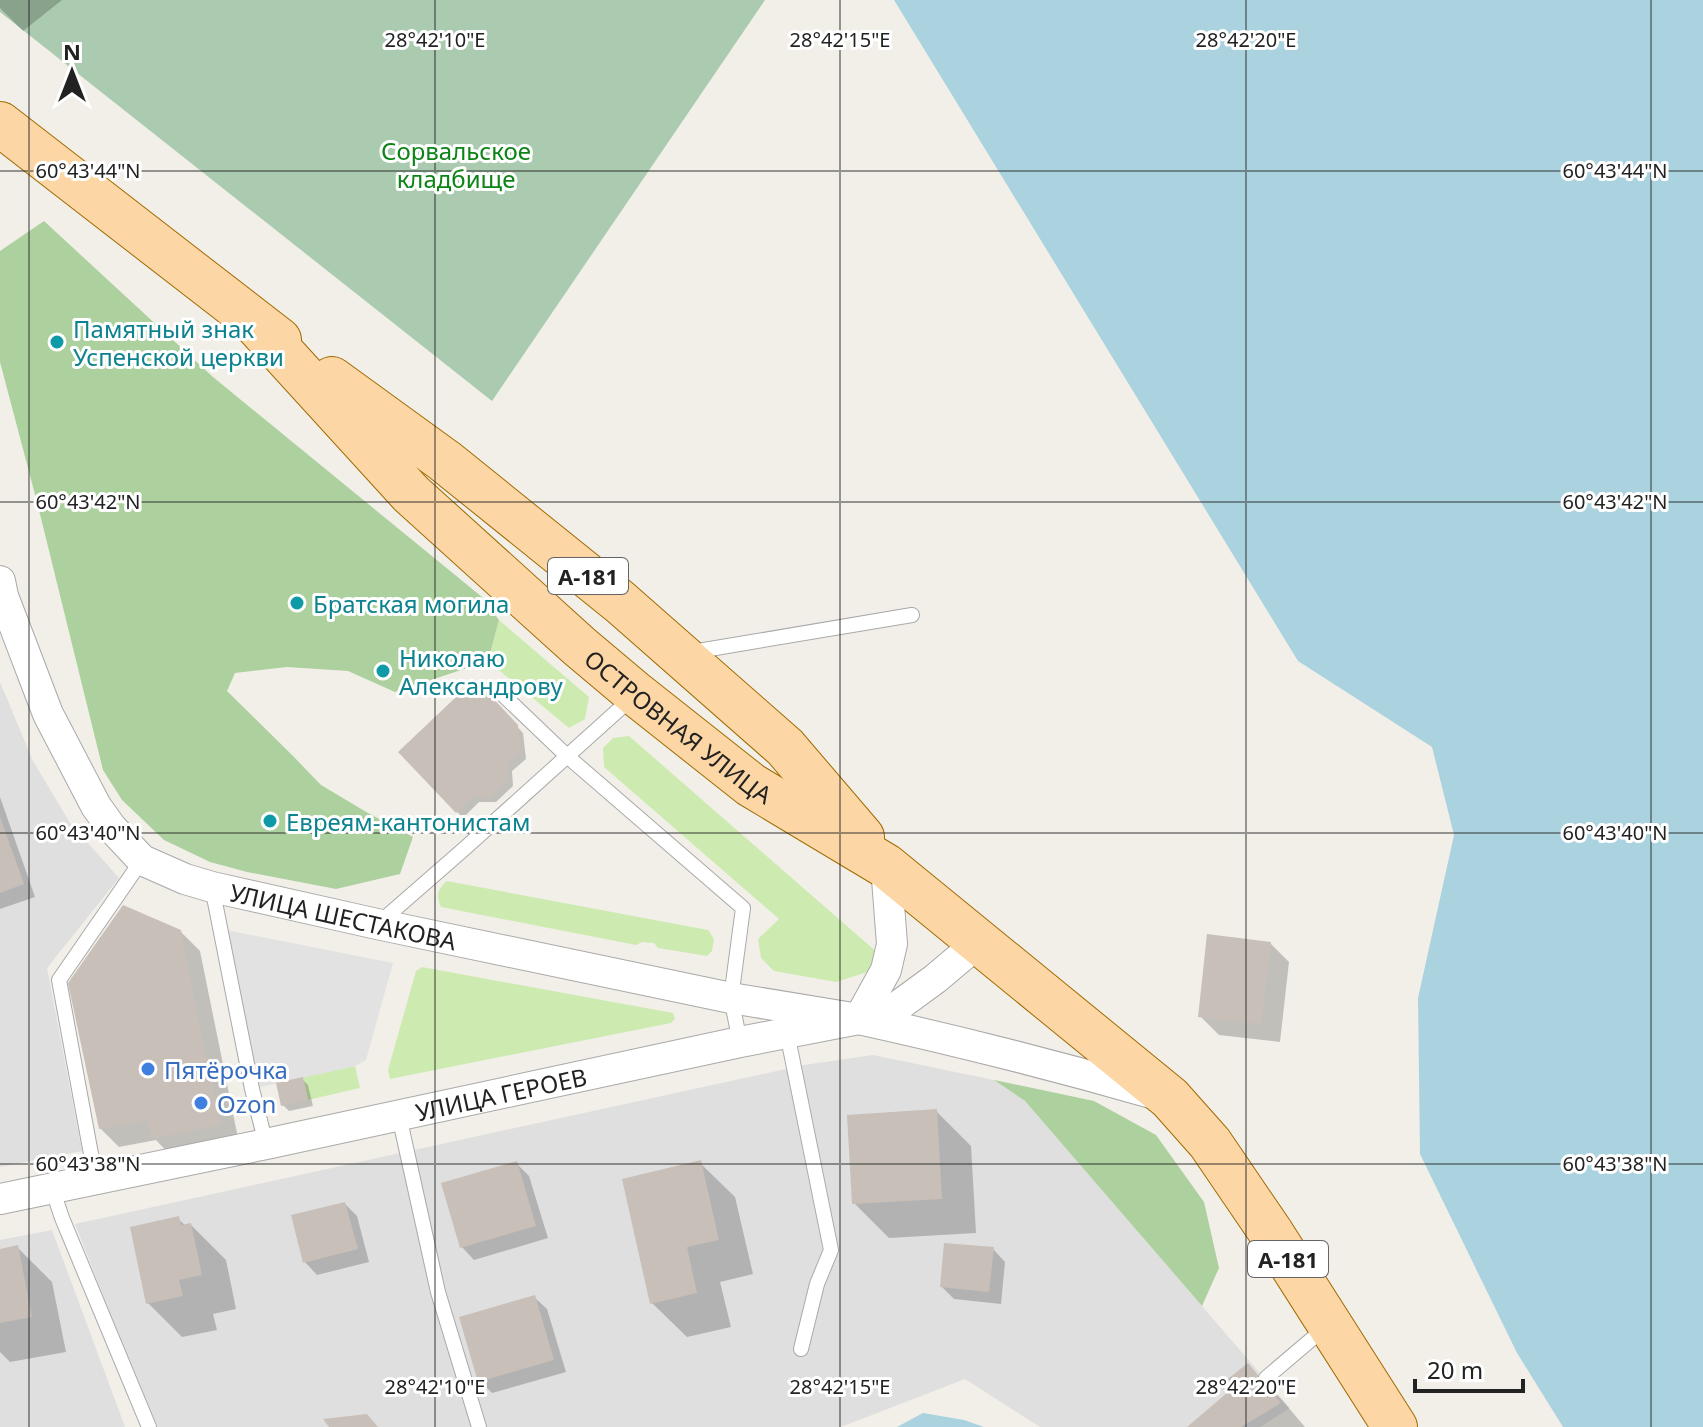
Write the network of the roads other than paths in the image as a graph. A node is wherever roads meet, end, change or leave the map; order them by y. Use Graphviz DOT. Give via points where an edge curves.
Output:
graph roads {
  1 [pos="0,124"];
  2 [pos="255,323"];
  3 [pos="1,591"];
  4 [pos="912,615"];
  5 [pos="680,654"];
  6 [pos="499,691"];
  7 [pos="636,694"];
  8 [pos="567,756"];
  9 [pos="142,860"];
  10 [pos="886,866"];
  11 [pos="212,887"];
  12 [pos="377,924"];
  13 [pos="979,942"];
  14 [pos="731,998"];
  15 [pos="859,1019"];
  16 [pos="787,1033"];
  17 [pos="740,1042"];
  18 [pos="1170,1098"];
  19 [pos="399,1116"];
  20 [pos="266,1144"];
  21 [pos="98,1179"];
  22 [pos="52,1188"];
  23 [pos="0,1199"];
  24 [pos="1330,1324"];
  25 [pos="801,1349"];
  26 [pos="1266,1378"];
  27 [pos="149,1427"];
  28 [pos="479,1427"];
  29 [pos="1395,1427"];
  1 -- 2 [label="main road, ОСТРОВНАЯ УЛИЦА / А-181"];
  2 -- 5 [label="main road, ОСТРОВНАЯ УЛИЦА / А-181" via="445,461"];
  2 -- 7 [label="main road, ОСТРОВНАЯ УЛИЦА / А-181" via="411,494"];
  3 -- 9 [label="street, УЛИЦА ШЕСТАКОВА" via="48,714 96,806"];
  4 -- 5 [label="lane"];
  5 -- 7 [label="main road"];
  5 -- 10 [label="main road, ОСТРОВНАЯ УЛИЦА / А-181" via="785,747"];
  6 -- 8 [label="lane"];
  7 -- 8 [label="lane"];
  7 -- 10 [label="main road, ОСТРОВНАЯ УЛИЦА / А-181" via="751,785"];
  8 -- 12 [label="lane"];
  8 -- 14 [label="lane" via="743,908"];
  9 -- 11 [label="street, УЛИЦА ШЕСТАКОВА"];
  9 -- 21 [label="lane" via="59,980"];
  10 -- 13 [label="main road, ОСТРОВНАЯ УЛИЦА / А-181"];
  10 -- 15 [label="street" via="892,944 886,970"];
  11 -- 12 [label="street, УЛИЦА ШЕСТАКОВА"];
  11 -- 20 [label="lane"];
  12 -- 14 [label="street, УЛИЦА ШЕСТАКОВА"];
  13 -- 15 [label="street, УЛИЦА ГЕРОЕВ" via="898,1006"];
  13 -- 18 [label="main road, ОСТРОВНАЯ УЛИЦА / А-181"];
  14 -- 15 [label="street, УЛИЦА ШЕСТАКОВА"];
  14 -- 17 [label="lane"];
  15 -- 16 [label="street, УЛИЦА ГЕРОЕВ"];
  15 -- 18 [label="street, УЛИЦА ШЕСТАКОВА" via="966,1042"];
  16 -- 17 [label="street, УЛИЦА ГЕРОЕВ"];
  16 -- 25 [label="lane" via="831,1250"];
  17 -- 19 [label="street, УЛИЦА ГЕРОЕВ"];
  18 -- 24 [label="main road, ОСТРОВНАЯ УЛИЦА / А-181" via="1210,1143"];
  19 -- 20 [label="street, УЛИЦА ГЕРОЕВ"];
  19 -- 28 [label="lane" via="438,1292"];
  20 -- 21 [label="street, УЛИЦА ГЕРОЕВ"];
  21 -- 22 [label="street, УЛИЦА ГЕРОЕВ"];
  22 -- 23 [label="street, УЛИЦА ГЕРОЕВ"];
  22 -- 27 [label="lane"];
  24 -- 26 [label="lane"];
  24 -- 29 [label="main road, ОСТРОВНАЯ УЛИЦА / А-181"];
}
